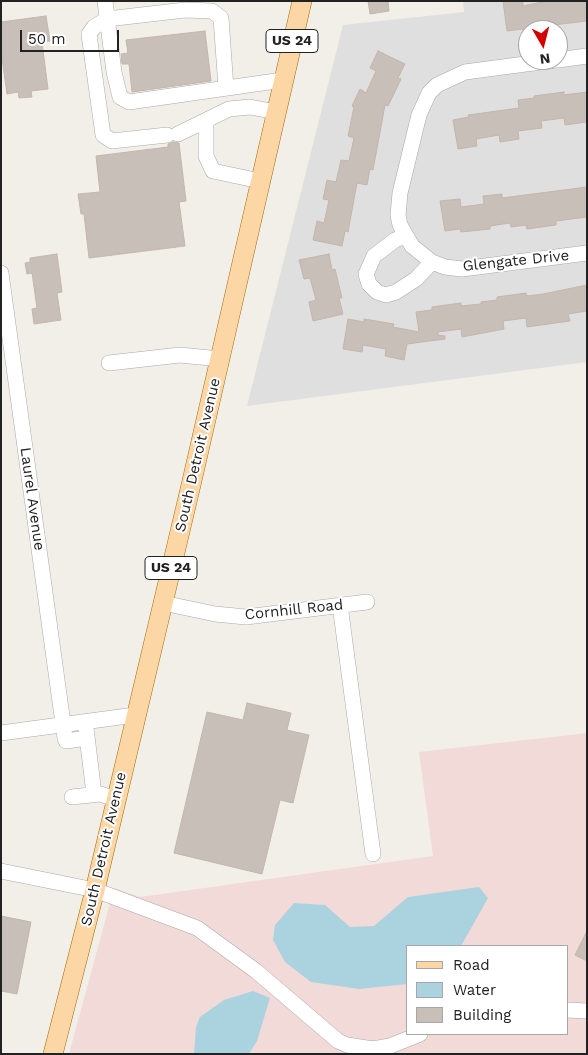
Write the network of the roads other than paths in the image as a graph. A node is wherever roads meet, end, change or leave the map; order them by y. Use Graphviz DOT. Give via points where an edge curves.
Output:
graph roads {
  1 [pos="105,1"];
  2 [pos="302,1"];
  3 [pos="107,19"];
  4 [pos="587,56"];
  5 [pos="568,59"];
  6 [pos="518,65"];
  7 [pos="283,80"];
  8 [pos="226,88"];
  9 [pos="276,112"];
  10 [pos="206,121"];
  11 [pos="260,181"];
  12 [pos="406,236"];
  13 [pos="587,253"];
  14 [pos="438,264"];
  15 [pos="1,273"];
  16 [pos="4,318"];
  17 [pos="220,359"];
  18 [pos="109,363"];
  19 [pos="367,602"];
  20 [pos="163,603"];
  21 [pos="340,605"];
  22 [pos="135,714"];
  23 [pos="85,722"];
  24 [pos="63,724"];
  25 [pos="1,733"];
  26 [pos="87,738"];
  27 [pos="94,794"];
  28 [pos="72,797"];
  29 [pos="116,799"];
  30 [pos="373,854"];
  31 [pos="1,870"];
  32 [pos="95,890"];
  33 [pos="568,1010"];
  34 [pos="587,1011"];
  35 [pos="418,1035"];
  36 [pos="373,1051"];
  37 [pos="53,1054"];
  1 -- 3 [label="street"];
  2 -- 7 [label="main road, South Detroit Avenue / US 24"];
  3 -- 8 [label="street" via="185,10 212,11 221,18"];
  3 -- 8 [label="street" via="120,97 129,102"];
  3 -- 10 [label="street" via="94,27 90,34 103,135 112,141 172,135"];
  4 -- 5 [label="street"];
  6 -- 12 [label="street" via="465,72 445,79 429,93 419,115 398,204 400,225"];
  7 -- 8 [label="street"];
  7 -- 9 [label="main road, South Detroit Avenue / US 24"];
  9 -- 10 [label="street" via="242,107 229,109"];
  9 -- 11 [label="main road, South Detroit Avenue / US 24"];
  10 -- 11 [label="street" via="206,156 213,171"];
  11 -- 17 [label="main road, South Detroit Avenue / US 24"];
  12 -- 14 [label="street" via="422,256"];
  12 -- 14 [label="street" via="374,256 366,274 377,292 396,292"];
  13 -- 14 [label="street, Glengate Drive" via="462,268"];
  15 -- 16 [label="street, Laurel Avenue"];
  16 -- 24 [label="street, Laurel Avenue"];
  17 -- 18 [label="street" via="180,355"];
  17 -- 20 [label="main road, South Detroit Avenue / US 24"];
  19 -- 21 [label="street, Cornhill Road"];
  20 -- 21 [label="street, Cornhill Road" via="246,617"];
  20 -- 22 [label="main road, South Detroit Avenue / US 24"];
  21 -- 30 [label="street"];
  22 -- 23 [label="street"];
  22 -- 29 [label="main road, South Detroit Avenue / US 24"];
  23 -- 24 [label="street"];
  23 -- 26 [label="street"];
  24 -- 25 [label="street"];
  24 -- 26 [label="street" via="66,741"];
  26 -- 27 [label="street"];
  27 -- 28 [label="street"];
  27 -- 29 [label="street"];
  29 -- 32 [label="main road, South Detroit Avenue / US 24"];
  31 -- 32 [label="street"];
  32 -- 36 [label="street" via="197,928 256,971 338,1041"];
  32 -- 37 [label="main road, South Detroit Avenue / US 24"];
  33 -- 34 [label="street"];
  35 -- 36 [label="street"];
}
